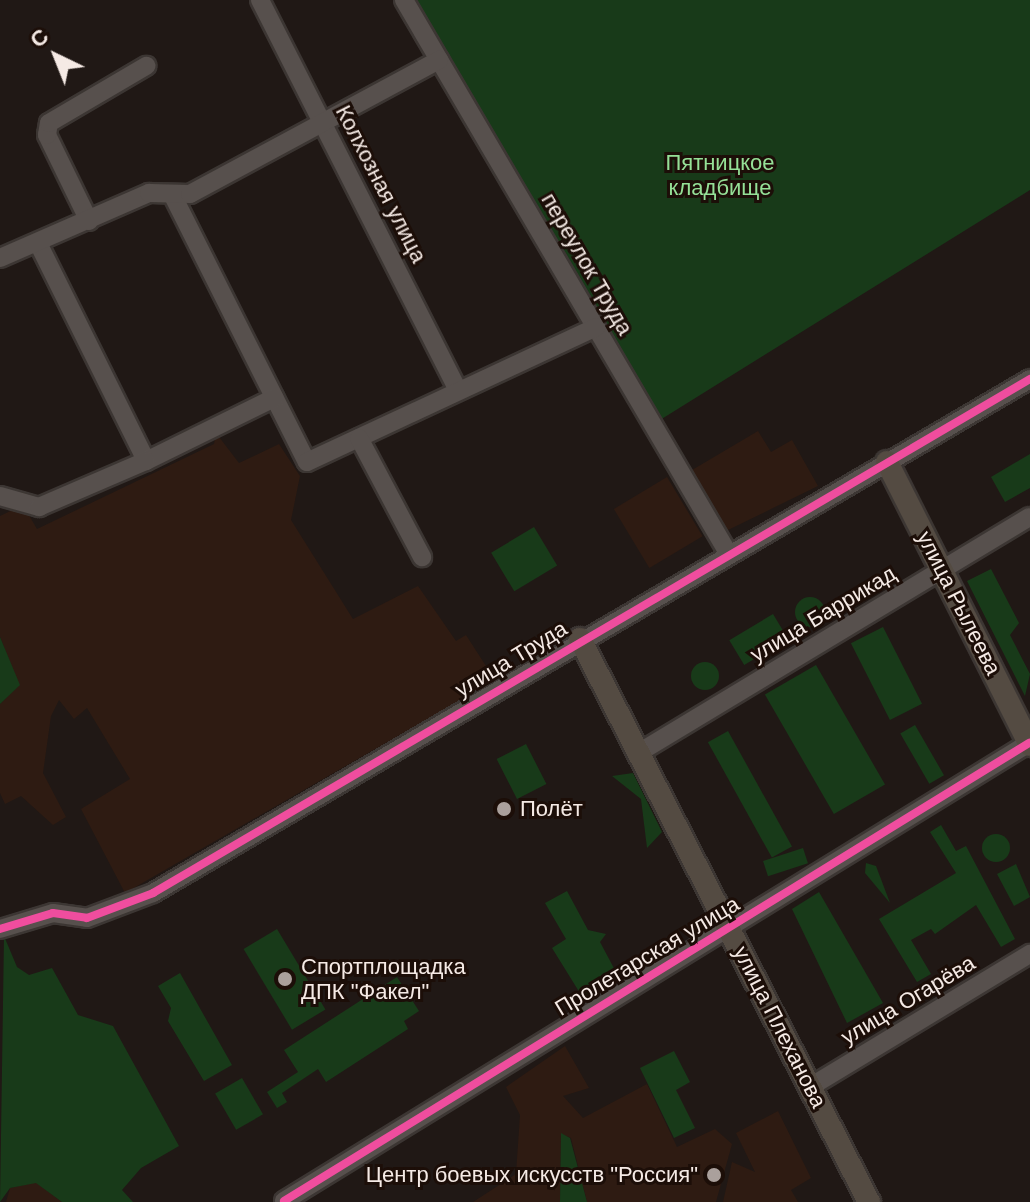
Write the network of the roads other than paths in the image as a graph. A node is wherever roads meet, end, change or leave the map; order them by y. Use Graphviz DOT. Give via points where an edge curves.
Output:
graph roads {
  1 [pos="260,0"];
  2 [pos="404,0"];
  3 [pos="439,60"];
  4 [pos="146,66"];
  5 [pos="323,124"];
  6 [pos="172,194"];
  7 [pos="89,221"];
  8 [pos="39,245"];
  9 [pos="0,258"];
  10 [pos="596,327"];
  11 [pos="1030,379"];
  12 [pos="458,391"];
  13 [pos="274,398"];
  14 [pos="359,438"];
  15 [pos="146,461"];
  16 [pos="887,462"];
  17 [pos="0,496"];
  18 [pos="1030,517"];
  19 [pos="728,553"];
  20 [pos="422,557"];
  21 [pos="942,570"];
  22 [pos="580,639"];
  23 [pos="1029,744"];
  24 [pos="640,752"];
  25 [pos="730,927"];
  26 [pos="0,929"];
  27 [pos="1030,954"];
  28 [pos="810,1087"];
  29 [pos="284,1201"];
  30 [pos="869,1202"];
  1 -- 5 [label="street, Колхозная улица"];
  2 -- 3 [label="street, переулок Труда"];
  3 -- 5 [label="street"];
  3 -- 10 [label="street, переулок Труда"];
  4 -- 7 [label="street" via="49,123 47,135"];
  5 -- 6 [label="street" via="190,194"];
  5 -- 12 [label="street, Колхозная улица"];
  6 -- 7 [label="street" via="149,193"];
  6 -- 13 [label="street"];
  7 -- 8 [label="street"];
  8 -- 9 [label="street"];
  8 -- 15 [label="street"];
  10 -- 12 [label="street"];
  10 -- 19 [label="street, переулок Труда"];
  11 -- 16 [label="street, улица Труда"];
  12 -- 14 [label="street"];
  13 -- 14 [label="street" via="307,462"];
  13 -- 15 [label="street"];
  14 -- 20 [label="street"];
  15 -- 17 [label="street" via="39,507"];
  16 -- 19 [label="street, улица Труда"];
  16 -- 21 [label="main road, улица Рылеева"];
  18 -- 21 [label="street, улица Баррикад"];
  19 -- 22 [label="street, улица Труда"];
  21 -- 23 [label="main road, улица Рылеева"];
  21 -- 24 [label="street, улица Баррикад"];
  22 -- 24 [label="main road, улица Плеханова"];
  22 -- 26 [label="street, улица Труда" via="153,893 87,918 53,913"];
  23 -- 25 [label="street, Пролетарская улица"];
  24 -- 25 [label="main road, улица Плеханова"];
  25 -- 28 [label="main road, улица Плеханова"];
  25 -- 29 [label="street, Пролетарская улица"];
  27 -- 28 [label="street, улица Огарёва"];
  28 -- 30 [label="main road, улица Плеханова"];
}
